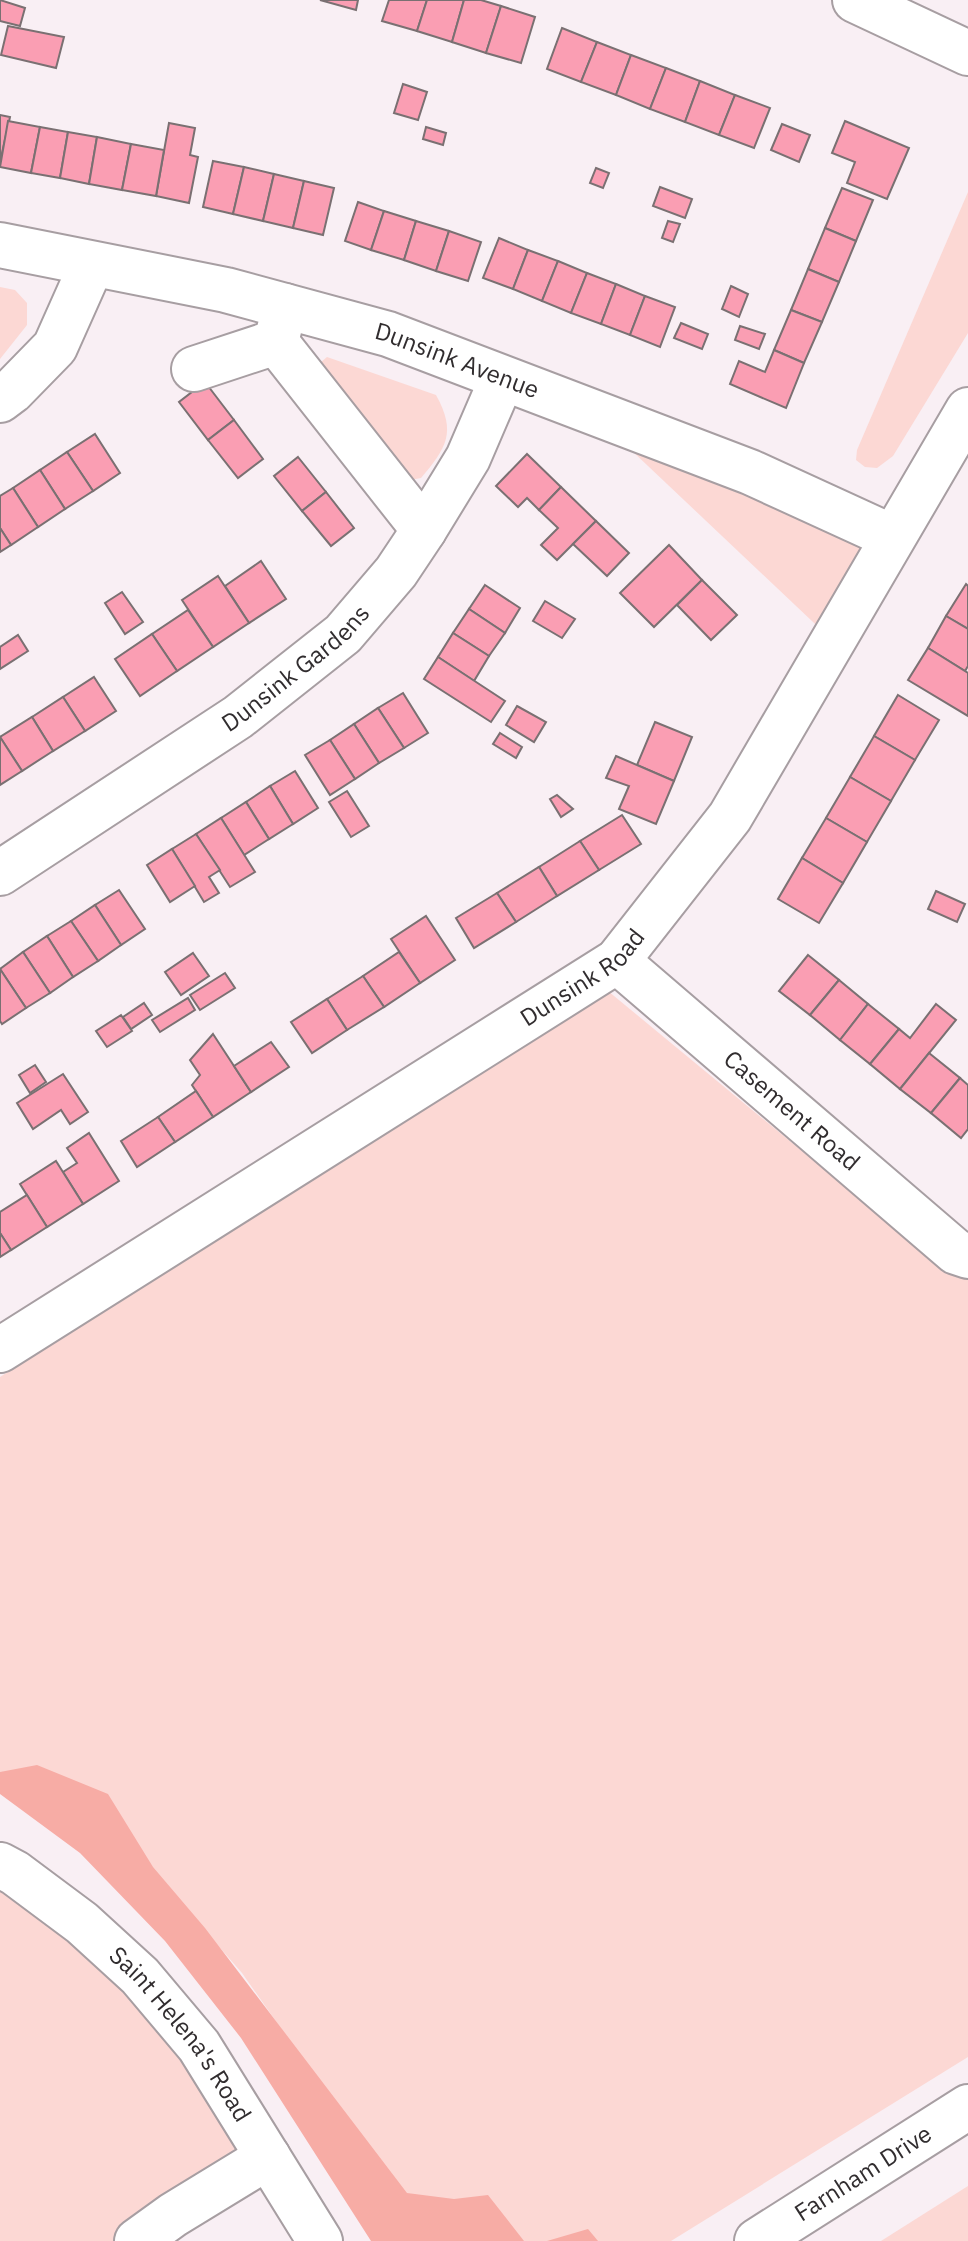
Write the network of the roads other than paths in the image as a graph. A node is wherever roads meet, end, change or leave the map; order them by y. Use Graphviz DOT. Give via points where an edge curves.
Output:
graph roads {
  1 [pos="855,0"];
  2 [pos="968,53"];
  3 [pos="0,245"];
  4 [pos="92,264"];
  5 [pos="280,324"];
  6 [pos="194,369"];
  7 [pos="502,379"];
  8 [pos="0,400"];
  9 [pos="968,410"];
  10 [pos="424,530"];
  11 [pos="892,537"];
  12 [pos="0,873"];
  13 [pos="617,961"];
  14 [pos="968,1256"];
  15 [pos="0,1350"];
  16 [pos="0,1865"];
  17 [pos="968,2107"];
  18 [pos="268,2157"];
  19 [pos="137,2241"];
  20 [pos="320,2241"];
  21 [pos="757,2241"];
  1 -- 2 [label="street"];
  3 -- 4 [label="street, Dunsink Avenue"];
  4 -- 5 [label="street, Dunsink Avenue" via="226,290"];
  4 -- 8 [label="street" via="55,347"];
  5 -- 6 [label="street"];
  5 -- 7 [label="street, Dunsink Avenue" via="388,334"];
  5 -- 10 [label="street"];
  7 -- 10 [label="street, Dunsink Gardens" via="468,458"];
  7 -- 11 [label="street, Dunsink Avenue" via="750,472"];
  9 -- 11 [label="street, Dunsink Road"];
  10 -- 12 [label="street, Dunsink Gardens" via="343,634 238,717"];
  11 -- 13 [label="street, Dunsink Road" via="730,817"];
  13 -- 14 [label="street, Casement Road" via="956,1252"];
  13 -- 15 [label="street, Dunsink Road"];
  16 -- 18 [label="street, Saint Helena's Road" via="82,1923 140,1976 199,2046"];
  17 -- 21 [label="street, Farnham Drive"];
  18 -- 19 [label="street"];
  18 -- 20 [label="street, Saint Helena's Road"];
}
